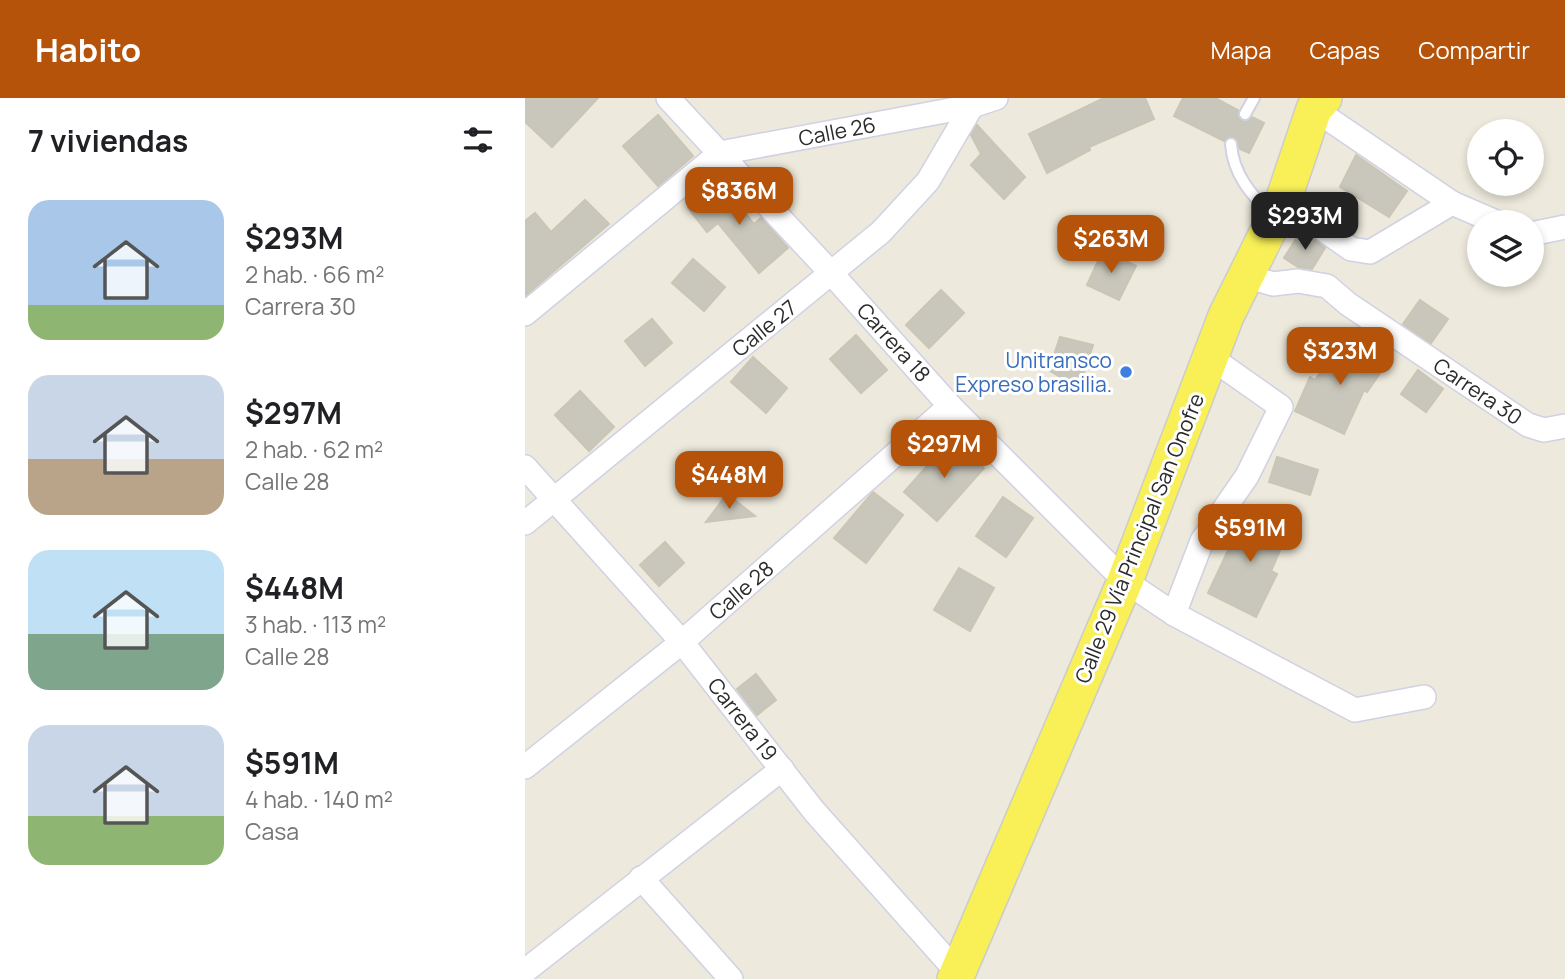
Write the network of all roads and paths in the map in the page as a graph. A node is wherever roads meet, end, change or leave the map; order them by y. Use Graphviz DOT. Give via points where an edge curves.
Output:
graph roads {
  1 [pos="668,98"];
  2 [pos="996,98"];
  3 [pos="1254,98"];
  4 [pos="1319,104"];
  5 [pos="972,106"];
  6 [pos="1245,114"];
  7 [pos="1231,144"];
  8 [pos="720,153"];
  9 [pos="1452,203"];
  10 [pos="1279,210"];
  11 [pos="1468,210"];
  12 [pos="1565,227"];
  13 [pos="1544,231"];
  14 [pos="832,274"];
  15 [pos="1246,276"];
  16 [pos="525,314"];
  17 [pos="1210,357"];
  18 [pos="950,406"];
  19 [pos="1565,426"];
  20 [pos="525,467"];
  21 [pos="553,498"];
  22 [pos="525,523"];
  23 [pos="1125,581"];
  24 [pos="1174,614"];
  25 [pos="682,642"];
  26 [pos="1425,697"];
  27 [pos="525,766"];
  28 [pos="782,769"];
  29 [pos="641,878"];
  30 [pos="525,971"];
  31 [pos="956,976"];
  32 [pos="731,979"];
  1 -- 8 [label="street, Carrera 18"];
  2 -- 5 [label="street, Calle 26"];
  3 -- 6 [label="lane"];
  4 -- 9 [label="street"];
  4 -- 10 [label="main road, Calle 29 Vía Principal San Onofre"];
  5 -- 8 [label="street, Calle 26"];
  5 -- 14 [label="street, Calle 27" via="928,181 881,232"];
  7 -- 10 [label="lane" via="1232,158 1250,194"];
  8 -- 14 [label="street, Carrera 18"];
  8 -- 16 [label="street, Calle 26"];
  9 -- 10 [label="street" via="1370,252 1351,249"];
  9 -- 11 [label="street"];
  10 -- 15 [label="main road, Calle 29 Vía Principal San Onofre"];
  12 -- 13 [label="street"];
  14 -- 18 [label="street, Carrera 18"];
  14 -- 21 [label="street, Calle 27"];
  15 -- 17 [label="main road, Calle 29 Vía Principal San Onofre"];
  15 -- 19 [label="street, Carrera 30" via="1273,284 1298,281 1327,286 1528,425 1544,430"];
  17 -- 23 [label="main road, Calle 29 Vía Principal San Onofre"];
  17 -- 24 [label="street" via="1281,407 1247,476 1202,541"];
  18 -- 23 [label="street, Carrera 18"];
  18 -- 25 [label="street, Calle 28"];
  20 -- 21 [label="street, Carrera 19"];
  21 -- 22 [label="street, Calle 27"];
  21 -- 25 [label="street, Carrera 19"];
  23 -- 24 [label="street, Carrera 18"];
  23 -- 31 [label="main road, Calle 29 Vía Principal San Onofre"];
  24 -- 26 [label="street, Carrera 18" via="1355,709"];
  25 -- 27 [label="street, Calle 28"];
  25 -- 28 [label="street, Carrera 19"];
  28 -- 29 [label="street"];
  28 -- 31 [label="street, Carrera 19"];
  29 -- 30 [label="street"];
  29 -- 32 [label="street"];
}
